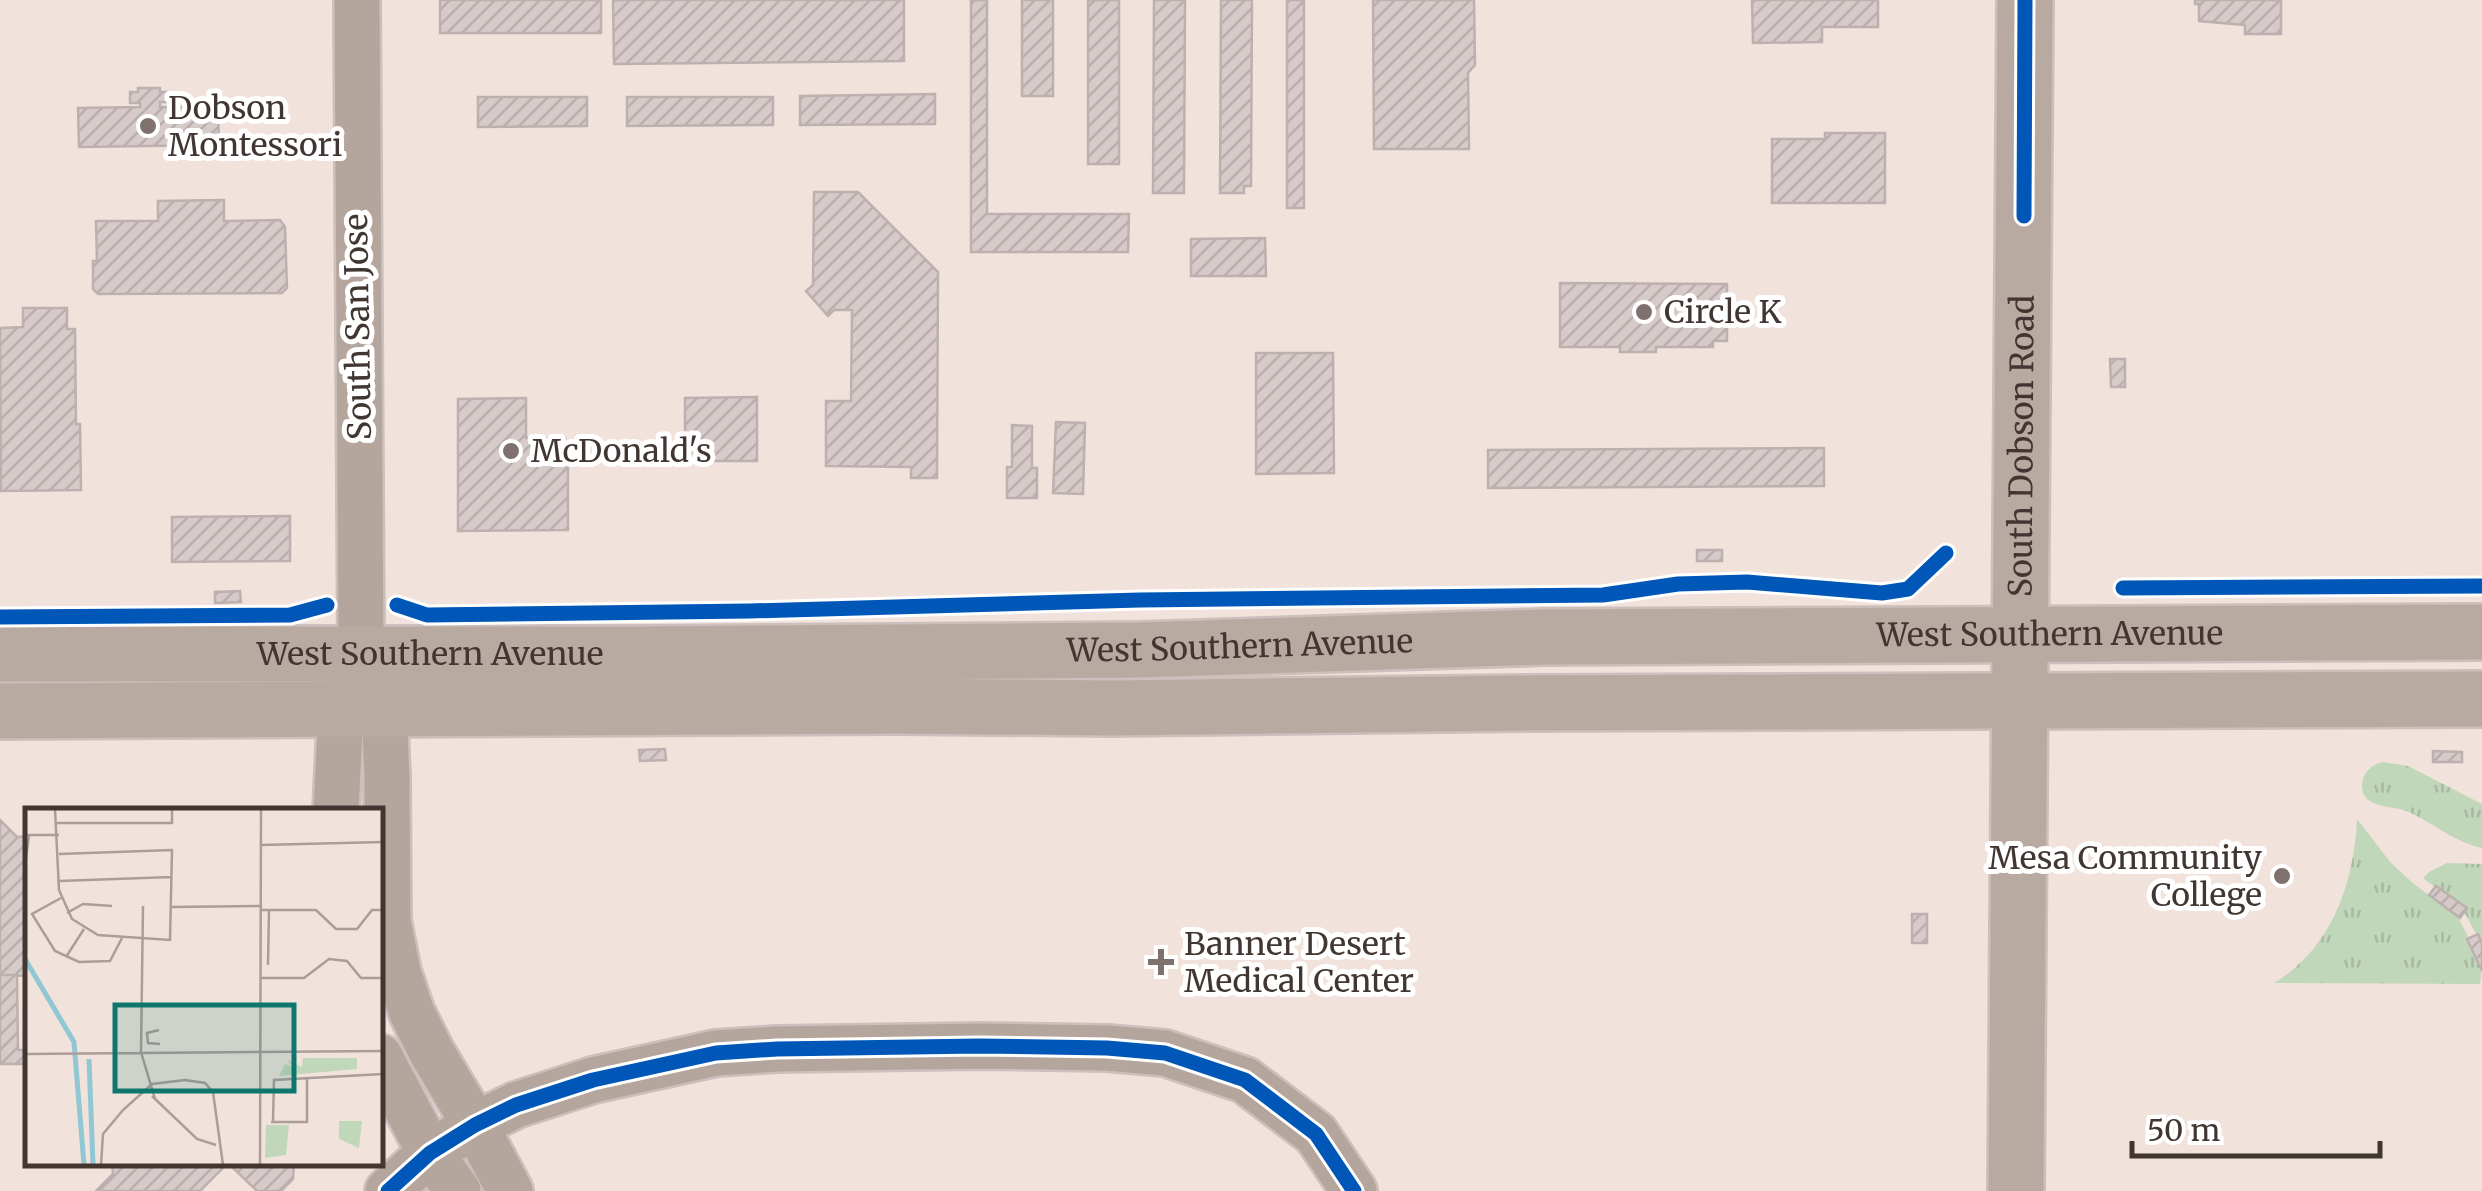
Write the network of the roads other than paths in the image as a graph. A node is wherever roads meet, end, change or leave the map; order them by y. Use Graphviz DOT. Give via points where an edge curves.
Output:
graph roads {
  1 [pos="357,0"];
  2 [pos="2025,0"];
  3 [pos="2482,632"];
  4 [pos="2020,634"];
  5 [pos="1365,643"];
  6 [pos="921,650"];
  7 [pos="0,654"];
  8 [pos="361,654"];
  9 [pos="2482,699"];
  10 [pos="2020,701"];
  11 [pos="923,706"];
  12 [pos="363,708"];
  13 [pos="1112,708"];
  14 [pos="0,711"];
  15 [pos="337,808"];
  16 [pos="382,1061"];
  17 [pos="475,1125"];
  18 [pos="430,1153"];
  19 [pos="388,1191"];
  20 [pos="458,1191"];
  21 [pos="510,1191"];
  22 [pos="1354,1191"];
  23 [pos="2016,1191"];
  1 -- 8 [label="street, South San Jose"];
  2 -- 4 [label="main road, South Dobson Road"];
  3 -- 4 [label="main road, West Southern Avenue"];
  4 -- 5 [label="main road, West Southern Avenue"];
  4 -- 10 [label="main road, South Dobson Road"];
  5 -- 6 [label="main road, West Southern Avenue"];
  5 -- 13 [label="main road" via="1356,662 1336,672 1168,681"];
  6 -- 8 [label="main road, West Southern Avenue"];
  6 -- 11 [label="main road"];
  7 -- 8 [label="main road, West Southern Avenue"];
  8 -- 12 [label="street"];
  9 -- 10 [label="main road, West Southern Avenue"];
  10 -- 13 [label="main road, West Southern Avenue"];
  10 -- 23 [label="main road, South Dobson Road"];
  11 -- 12 [label="main road, West Southern Avenue"];
  11 -- 13 [label="main road, West Southern Avenue"];
  12 -- 14 [label="main road, West Southern Avenue"];
  12 -- 15 [label="street"];
  12 -- 17 [label="street" via="388,778 388,921 398,972 412,1014"];
  16 -- 18 [label="street"];
  17 -- 18 [label="street"];
  17 -- 21 [label="street"];
  17 -- 22 [label="street" via="593,1080 716,1053 1106,1048 1165,1053 1245,1080 1316,1134"];
  18 -- 19 [label="street"];
  18 -- 20 [label="street"];
}
